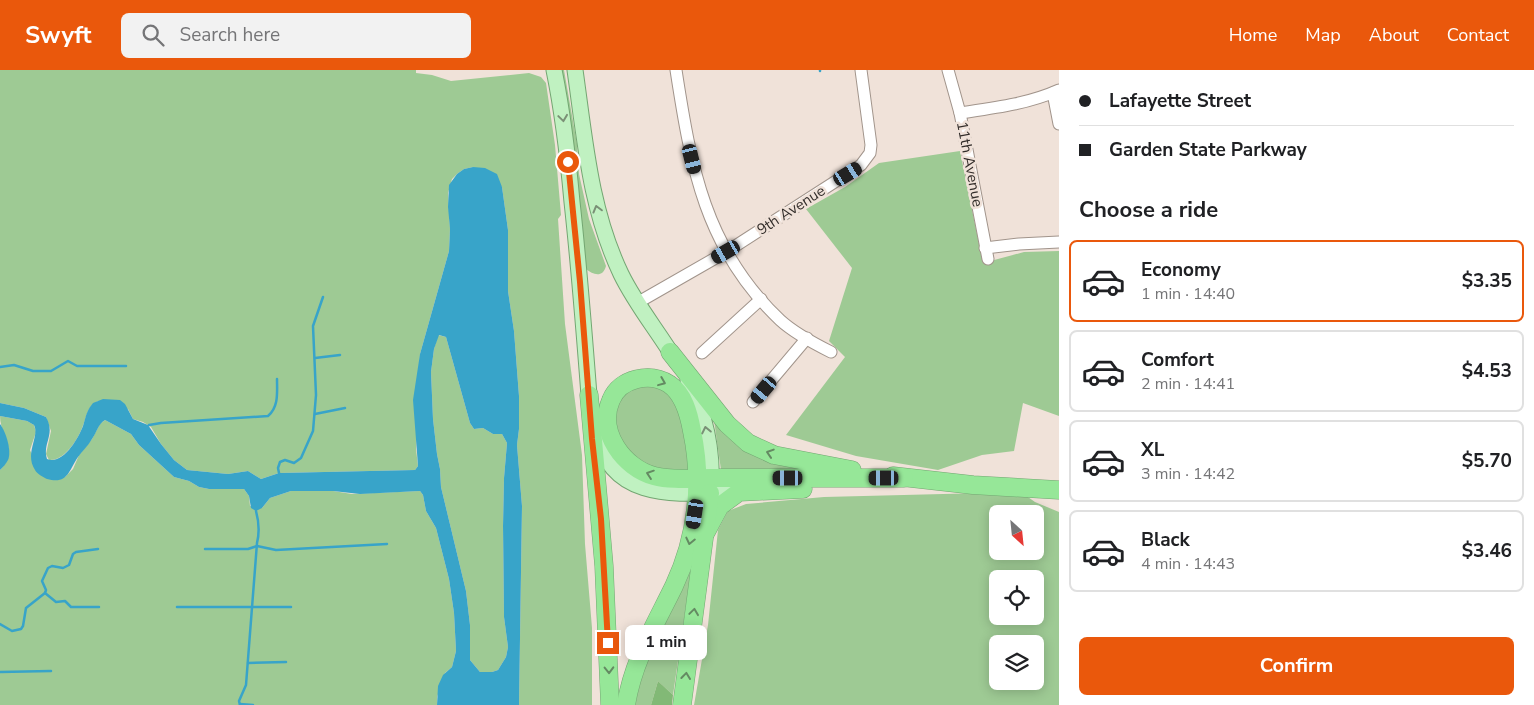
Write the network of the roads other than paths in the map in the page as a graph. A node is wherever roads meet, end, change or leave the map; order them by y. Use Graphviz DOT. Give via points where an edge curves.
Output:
graph roads {
  1 [pos="554,70"];
  2 [pos="575,70"];
  3 [pos="676,70"];
  4 [pos="861,70"];
  5 [pos="948,70"];
  6 [pos="1056,91"];
  7 [pos="960,113"];
  8 [pos="1059,124"];
  9 [pos="1059,242"];
  10 [pos="726,252"];
  11 [pos="761,299"];
  12 [pos="637,303"];
  13 [pos="807,338"];
  14 [pos="670,352"];
  15 [pos="831,352"];
  16 [pos="702,353"];
  17 [pos="589,395"];
  18 [pos="753,402"];
  19 [pos="904,478"];
  20 [pos="704,485"];
  21 [pos="973,485"];
  22 [pos="1059,490"];
  23 [pos="739,492"];
  24 [pos="706,532"];
  25 [pos="610,705"];
  26 [pos="626,705"];
  27 [pos="682,705"];
  1 -- 17 [label="main road, one-way" via="566,145"];
  12 -- 2 [label="main road, one-way" via="613,255 598,213"];
  3 -- 10 [label="street" via="696,178 706,210"];
  4 -- 10 [label="street, 9th Avenue" via="871,145 870,153 861,166"];
  5 -- 7 [label="street, 11th Avenue"];
  6 -- 7 [label="street" via="1011,105"];
  6 -- 8 [label="street"];
  7 -- 9 [label="street, 11th Avenue" via="986,253 1019,244"];
  10 -- 11 [label="street"];
  10 -- 12 [label="street, 9th Avenue"];
  11 -- 13 [label="street" via="781,321"];
  11 -- 16 [label="street"];
  12 -- 14 [label="main road"];
  13 -- 15 [label="street"];
  13 -- 18 [label="street"];
  19 -- 14 [label="highway, one-way" via="784,457 757,448 733,431"];
  20 -- 14 [label="main road, one-way" via="710,453 704,422 690,384"];
  17 -- 20 [label="main road" via="599,444 605,458 621,476 639,487 671,493"];
  17 -- 25 [label="highway, one-way" via="604,558"];
  19 -- 20 [label="highway"];
  19 -- 21 [label="highway"];
  20 -- 20 [label="highway, one-way" via="654,476 623,458 612,440 608,420 610,401 622,386 647,377 666,382 676,390 683,400 691,426"];
  20 -- 23 [label="main road"];
  20 -- 24 [label="highway"];
  20 -- 26 [label="highway, one-way" via="687,553 638,660"];
  21 -- 22 [label="highway"];
  21 -- 23 [label="highway"];
  23 -- 24 [label="highway" via="720,506"];
  27 -- 24 [label="highway, one-way"];
}
